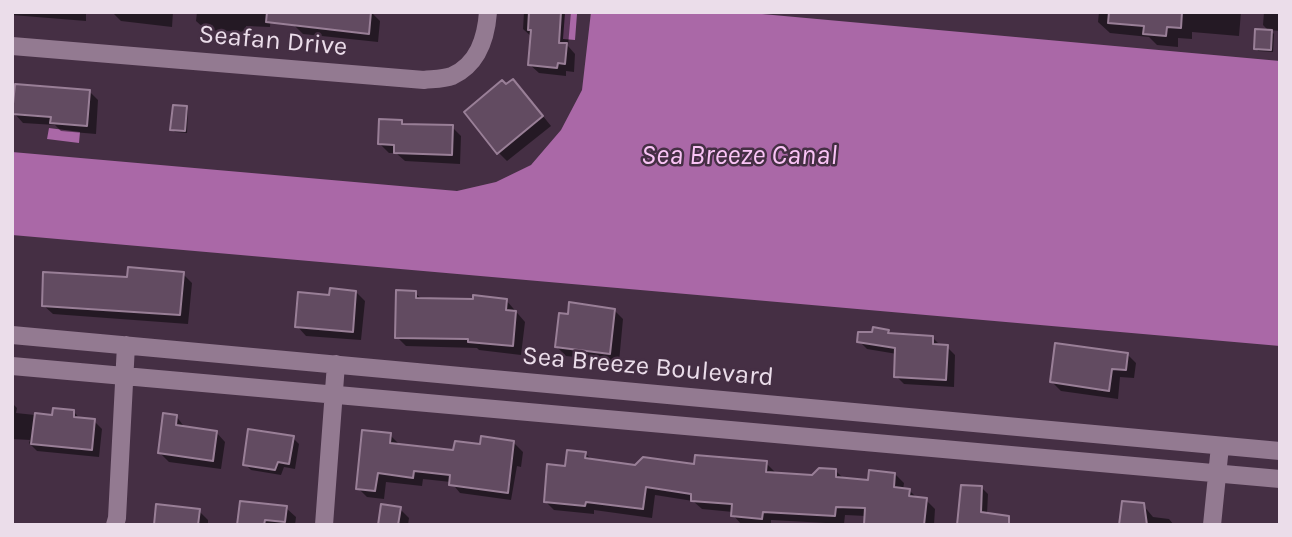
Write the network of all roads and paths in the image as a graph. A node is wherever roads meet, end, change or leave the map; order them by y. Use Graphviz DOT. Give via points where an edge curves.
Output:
graph roads {
  1 [pos="488,12"];
  2 [pos="12,46"];
  3 [pos="12,335"];
  4 [pos="127,345"];
  5 [pos="336,365"];
  6 [pos="12,366"];
  7 [pos="123,376"];
  8 [pos="332,395"];
  9 [pos="1220,446"];
  10 [pos="1280,451"];
  11 [pos="1217,473"];
  12 [pos="1280,479"];
  13 [pos="115,525"];
  14 [pos="324,525"];
  15 [pos="1212,525"];
  1 -- 2 [label="street, Seafan Drive" via="484,44 474,60 451,76 424,80"];
  3 -- 4 [label="street, Sea Breeze Boulevard"];
  4 -- 5 [label="street, Sea Breeze Boulevard"];
  4 -- 7 [label="street"];
  5 -- 8 [label="street"];
  5 -- 9 [label="street, Sea Breeze Boulevard"];
  6 -- 7 [label="street"];
  7 -- 8 [label="street"];
  7 -- 13 [label="street"];
  8 -- 11 [label="street"];
  8 -- 14 [label="street"];
  9 -- 10 [label="street, Sea Breeze Boulevard"];
  9 -- 11 [label="street"];
  11 -- 12 [label="street"];
  11 -- 15 [label="street"];
}
